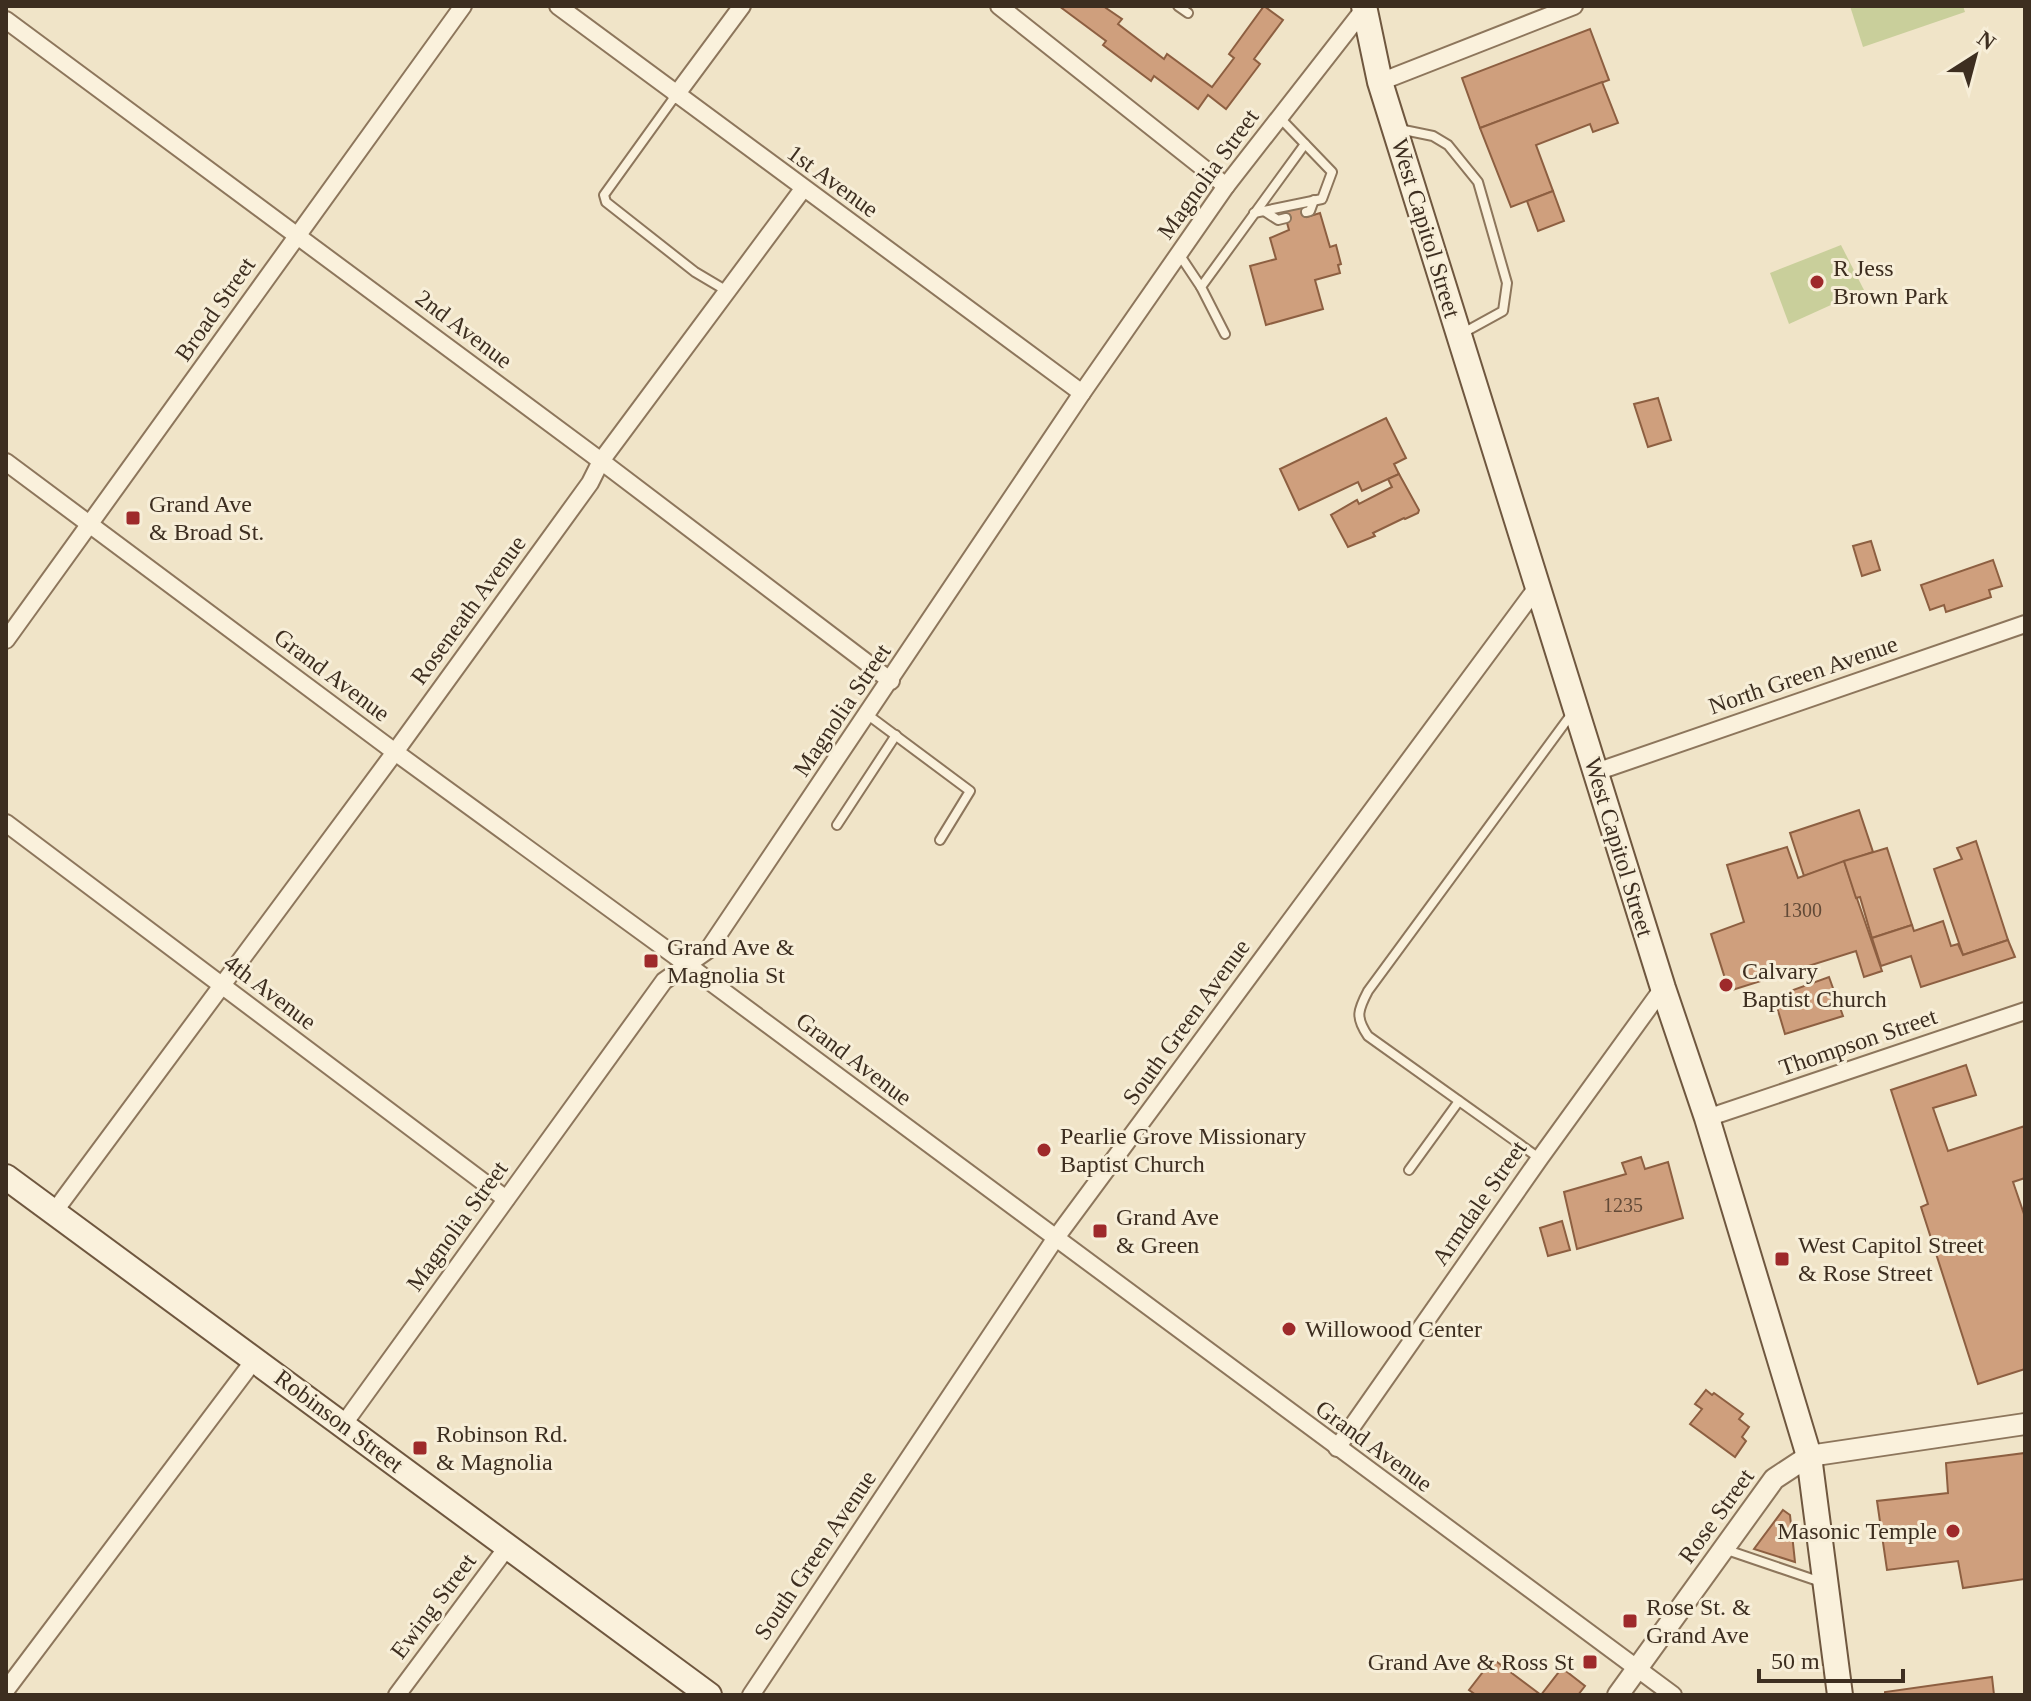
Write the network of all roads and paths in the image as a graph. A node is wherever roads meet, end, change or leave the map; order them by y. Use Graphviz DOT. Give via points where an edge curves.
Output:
graph roads {
  1 [pos="463,6"];
  2 [pos="558,6"];
  3 [pos="742,6"];
  4 [pos="999,6"];
  5 [pos="1178,6"];
  6 [pos="1574,6"];
  7 [pos="1364,7"];
  8 [pos="1017,12"];
  9 [pos="1188,13"];
  10 [pos="6,20"];
  11 [pos="1380,82"];
  12 [pos="676,95"];
  13 [pos="1279,118"];
  14 [pos="1394,128"];
  15 [pos="1305,144"];
  16 [pos="1226,186"];
  17 [pos="803,189"];
  18 [pos="1314,200"];
  19 [pos="1259,212"];
  20 [pos="1306,212"];
  21 [pos="1286,218"];
  22 [pos="298,235"];
  23 [pos="1179,254"];
  24 [pos="1201,287"];
  25 [pos="727,291"];
  26 [pos="1225,334"];
  27 [pos="1459,335"];
  28 [pos="1082,393"];
  29 [pos="601,461"];
  30 [pos="6,462"];
  31 [pos="91,526"];
  32 [pos="1538,586"];
  33 [pos="2025,624"];
  34 [pos="6,640"];
  35 [pos="891,681"];
  36 [pos="1576,708"];
  37 [pos="868,715"];
  38 [pos="896,735"];
  39 [pos="395,752"];
  40 [pos="1596,772"];
  41 [pos="6,823"];
  42 [pos="837,825"];
  43 [pos="940,840"];
  44 [pos="689,966"];
  45 [pos="222,986"];
  46 [pos="1663,988"];
  47 [pos="2025,1011"];
  48 [pos="1459,1101"];
  49 [pos="1707,1118"];
  50 [pos="1540,1158"];
  51 [pos="1409,1170"];
  52 [pos="6,1177"];
  53 [pos="506,1199"];
  54 [pos="54,1212"];
  55 [pos="1055,1239"];
  56 [pos="255,1359"];
  57 [pos="2025,1424"];
  58 [pos="343,1425"];
  59 [pos="1337,1448"];
  60 [pos="1809,1456"];
  61 [pos="508,1546"];
  62 [pos="1723,1548"];
  63 [pos="1826,1583"];
  64 [pos="1637,1669"];
  65 [pos="6,1690"];
  66 [pos="397,1695"];
  67 [pos="709,1695"];
  68 [pos="751,1695"];
  69 [pos="1618,1695"];
  70 [pos="1673,1695"];
  71 [pos="1840,1695"];
  1 -- 22 [label="street, Broad Street"];
  2 -- 12 [label="street, 1st Avenue"];
  3 -- 12 [label="street"];
  4 -- 8 [label="street"];
  5 -- 9 [label="lane"];
  6 -- 11 [label="street"];
  7 -- 11 [label="main road, West Capitol Street"];
  7 -- 13 [label="street, Magnolia Street"];
  8 -- 16 [label="street"];
  10 -- 22 [label="street, 2nd Avenue"];
  11 -- 14 [label="main road, West Capitol Street"];
  12 -- 17 [label="street, 1st Avenue"];
  12 -- 25 [label="lane" via="604,195 606,202 695,272"];
  13 -- 15 [label="lane"];
  13 -- 16 [label="street, Magnolia Street"];
  14 -- 27 [label="main road, West Capitol Street"];
  14 -- 27 [label="lane" via="1433,136 1448,145 1478,182 1507,283 1503,311"];
  15 -- 18 [label="lane" via="1332,172 1322,199"];
  15 -- 19 [label="lane"];
  16 -- 23 [label="street, Magnolia Street"];
  17 -- 25 [label="street, Roseneath Avenue"];
  17 -- 28 [label="street, 1st Avenue"];
  18 -- 19 [label="lane"];
  18 -- 20 [label="lane"];
  19 -- 21 [label="lane"];
  19 -- 24 [label="lane"];
  22 -- 29 [label="street, 2nd Avenue"];
  22 -- 31 [label="street, Broad Street"];
  23 -- 24 [label="lane"];
  23 -- 28 [label="street, Magnolia Street"];
  24 -- 26 [label="lane"];
  25 -- 29 [label="street, Roseneath Avenue"];
  27 -- 32 [label="main road, West Capitol Street"];
  28 -- 35 [label="street, Magnolia Street"];
  29 -- 35 [label="street, 2nd Avenue"];
  29 -- 39 [label="street, Roseneath Avenue"];
  30 -- 31 [label="street, Grand Avenue"];
  31 -- 34 [label="street, Broad Street"];
  31 -- 39 [label="street, Grand Avenue"];
  32 -- 36 [label="main road, West Capitol Street"];
  32 -- 55 [label="street, South Green Avenue"];
  33 -- 40 [label="street, North Green Avenue"];
  35 -- 37 [label="street, Magnolia Street"];
  36 -- 40 [label="main road, West Capitol Street"];
  36 -- 48 [label="lane" via="1360,1007 1359,1023 1368,1036"];
  37 -- 38 [label="lane"];
  37 -- 44 [label="street, Magnolia Street" via="708,950"];
  38 -- 42 [label="lane"];
  38 -- 43 [label="lane" via="970,791"];
  39 -- 44 [label="street, Grand Avenue"];
  39 -- 45 [label="street, Roseneath Avenue"];
  40 -- 46 [label="main road, West Capitol Street"];
  41 -- 45 [label="street, 4th Avenue"];
  44 -- 53 [label="street, Magnolia Street" via="664,981"];
  44 -- 55 [label="street, Grand Avenue"];
  45 -- 53 [label="street, 4th Avenue"];
  45 -- 54 [label="street, Roseneath Avenue"];
  46 -- 49 [label="main road, West Capitol Street"];
  46 -- 50 [label="street, Armdale Street"];
  47 -- 49 [label="street, Thompson Street"];
  48 -- 50 [label="lane"];
  48 -- 51 [label="lane"];
  49 -- 60 [label="main road, West Capitol Street"];
  50 -- 59 [label="street, Armdale Street"];
  52 -- 54 [label="main road, Robinson Street"];
  53 -- 58 [label="street, Magnolia Street"];
  54 -- 56 [label="main road, Robinson Street"];
  55 -- 59 [label="street, Grand Avenue"];
  55 -- 68 [label="street, South Green Avenue"];
  56 -- 58 [label="main road, Robinson Street"];
  56 -- 65 [label="street"];
  57 -- 60 [label="street"];
  58 -- 61 [label="main road, Robinson Street"];
  59 -- 64 [label="street, Grand Avenue"];
  60 -- 62 [label="street, Rose Street" via="1774,1479"];
  60 -- 63 [label="main road, West Capitol Street"];
  61 -- 66 [label="street, Ewing Street"];
  61 -- 67 [label="main road, Robinson Street"];
  62 -- 63 [label="lane"];
  62 -- 64 [label="street, Rose Street"];
  63 -- 71 [label="main road, West Capitol Street"];
  64 -- 69 [label="street, Rose Street"];
  64 -- 70 [label="street, Grand Avenue"];
}
